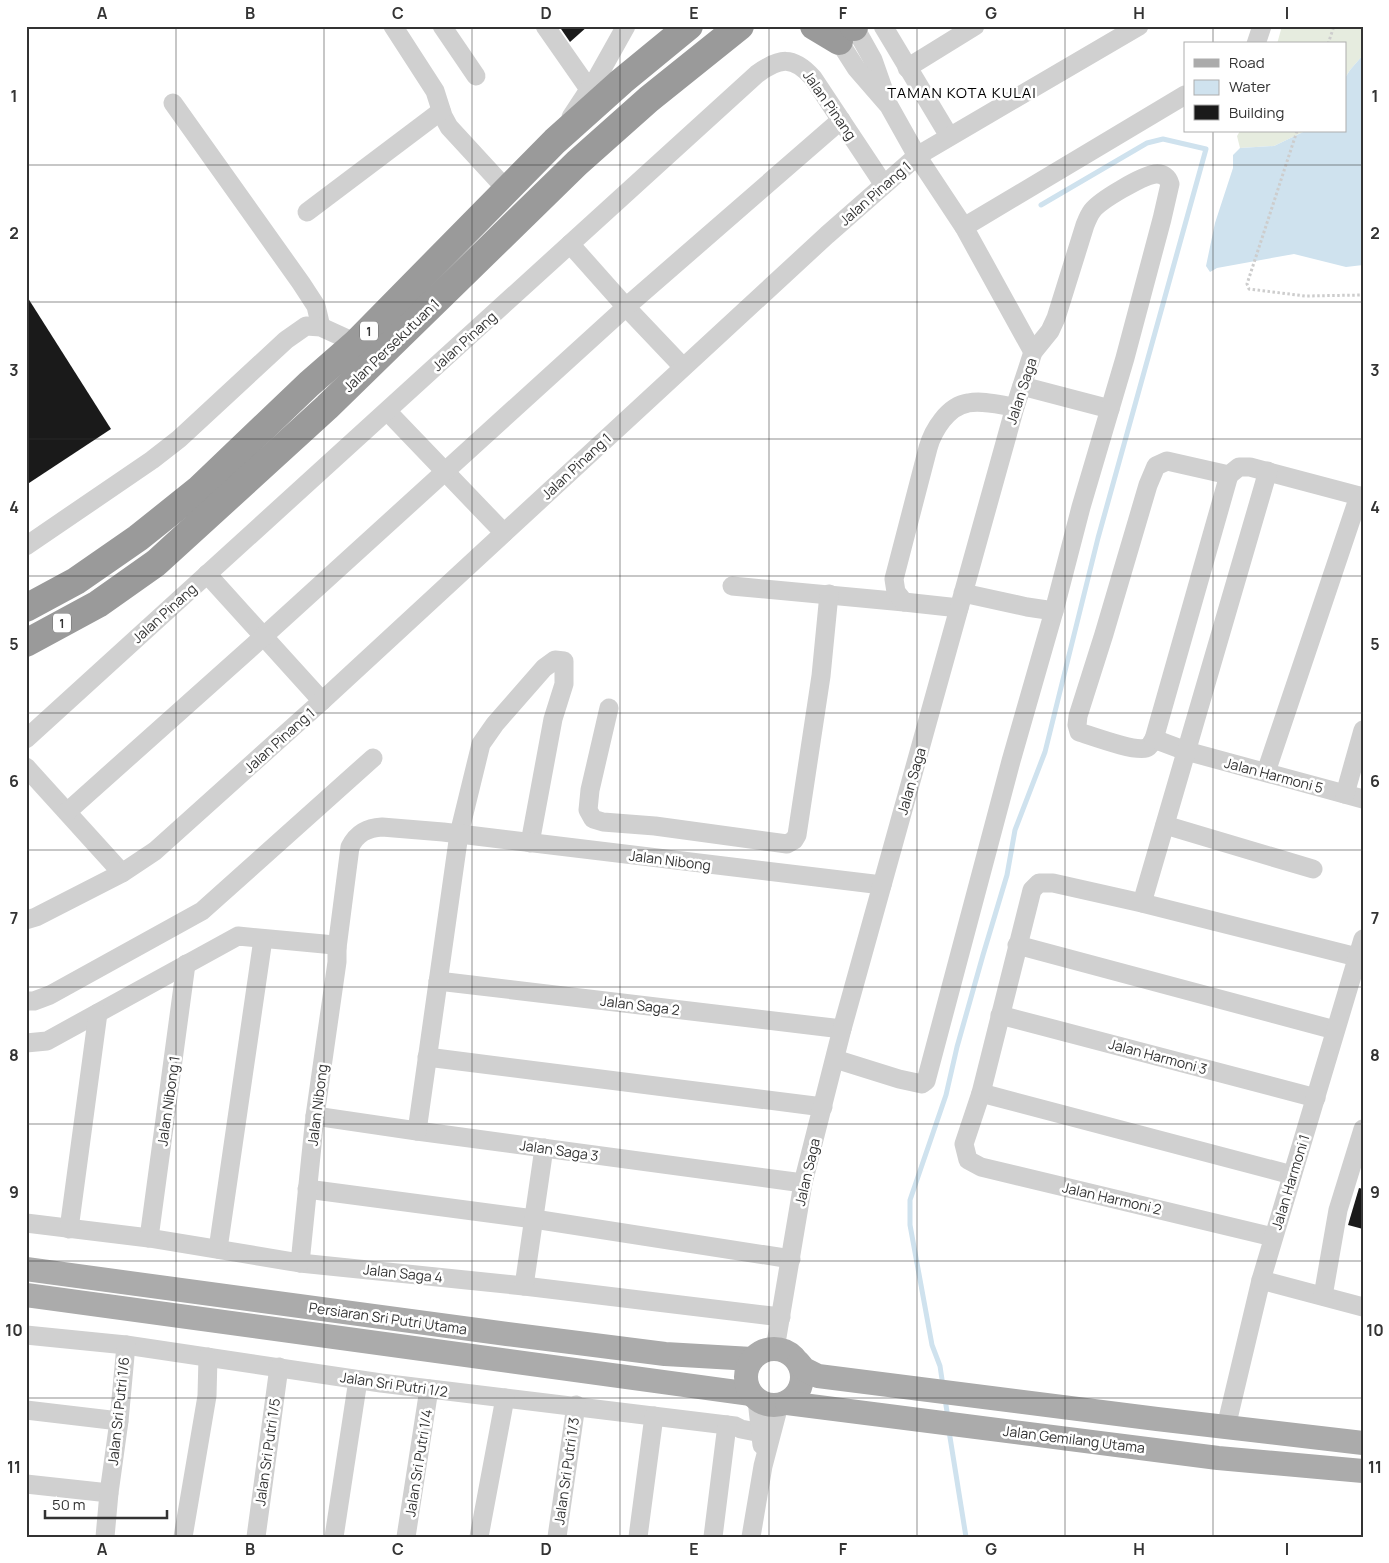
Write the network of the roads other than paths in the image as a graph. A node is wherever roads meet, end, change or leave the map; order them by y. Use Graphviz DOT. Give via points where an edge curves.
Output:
graph roads {
  1 [pos="392,26"];
  2 [pos="442,26"];
  3 [pos="545,26"];
  4 [pos="626,26"];
  5 [pos="689,26"];
  6 [pos="814,26"];
  7 [pos="883,26"];
  8 [pos="976,26"];
  9 [pos="1139,26"];
  10 [pos="1262,26"];
  11 [pos="740,29"];
  12 [pos="846,29"];
  13 [pos="1257,42"];
  14 [pos="907,68"];
  15 [pos="476,76"];
  16 [pos="589,89"];
  17 [pos="1184,97"];
  18 [pos="173,103"];
  19 [pos="441,110"];
  20 [pos="841,120"];
  21 [pos="949,136"];
  22 [pos="555,141"];
  23 [pos="918,156"];
  24 [pos="884,185"];
  25 [pos="507,190"];
  26 [pos="307,212"];
  27 [pos="964,227"];
  28 [pos="570,244"];
  29 [pos="626,307"];
  30 [pos="321,327"];
  31 [pos="356,343"];
  32 [pos="1033,352"];
  33 [pos="683,367"];
  34 [pos="1022,386"];
  35 [pos="1015,408"];
  36 [pos="1110,409"];
  37 [pos="387,411"];
  38 [pos="445,470"];
  39 [pos="1268,471"];
  40 [pos="1228,475"];
  41 [pos="1361,496"];
  42 [pos="504,533"];
  43 [pos="26,546"];
  44 [pos="206,574"];
  45 [pos="732,586"];
  46 [pos="829,594"];
  47 [pos="961,600"];
  48 [pos="904,602"];
  49 [pos="98,604"];
  50 [pos="26,608"];
  51 [pos="1054,612"];
  52 [pos="264,636"];
  53 [pos="26,643"];
  54 [pos="26,651"];
  55 [pos="322,701"];
  56 [pos="609,708"];
  57 [pos="1363,730"];
  58 [pos="26,739"];
  59 [pos="1154,739"];
  60 [pos="1186,751"];
  61 [pos="373,758"];
  62 [pos="26,767"];
  63 [pos="1266,772"];
  64 [pos="1344,794"];
  65 [pos="1363,799"];
  66 [pos="67,812"];
  67 [pos="1164,825"];
  68 [pos="459,834"];
  69 [pos="530,843"];
  70 [pos="1313,869"];
  71 [pos="122,873"];
  72 [pos="882,885"];
  73 [pos="1142,903"];
  74 [pos="26,920"];
  75 [pos="263,938"];
  76 [pos="1363,939"];
  77 [pos="1017,945"];
  78 [pos="337,948"];
  79 [pos="1357,957"];
  80 [pos="186,964"];
  81 [pos="438,981"];
  82 [pos="26,1001"];
  83 [pos="98,1013"];
  84 [pos="1000,1015"];
  85 [pos="842,1029"];
  86 [pos="1335,1030"];
  87 [pos="26,1043"];
  88 [pos="428,1056"];
  89 [pos="835,1059"];
  90 [pos="981,1093"];
  91 [pos="1316,1098"];
  92 [pos="823,1107"];
  93 [pos="315,1116"];
  94 [pos="1363,1129"];
  95 [pos="417,1131"];
  96 [pos="544,1148"];
  97 [pos="1292,1175"];
  98 [pos="803,1183"];
  99 [pos="307,1189"];
  100 [pos="534,1219"];
  101 [pos="26,1223"];
  102 [pos="69,1228"];
  103 [pos="1273,1237"];
  104 [pos="148,1238"];
  105 [pos="218,1249"];
  106 [pos="791,1259"];
  107 [pos="300,1262"];
  108 [pos="26,1269"];
  109 [pos="1261,1280"];
  110 [pos="524,1286"];
  111 [pos="26,1295"];
  112 [pos="1323,1296"];
  113 [pos="1363,1307"];
  114 [pos="781,1317"];
  115 [pos="26,1335"];
  116 [pos="126,1345"];
  117 [pos="775,1349"];
  118 [pos="208,1357"];
  119 [pos="752,1360"];
  120 [pos="798,1363"];
  121 [pos="279,1367"];
  122 [pos="358,1380"];
  123 [pos="429,1389"];
  124 [pos="505,1398"];
  125 [pos="768,1400"];
  126 [pos="576,1405"];
  127 [pos="26,1410"];
  128 [pos="654,1416"];
  129 [pos="119,1420"];
  130 [pos="727,1425"];
  131 [pos="1226,1427"];
  132 [pos="760,1433"];
  133 [pos="1363,1443"];
  134 [pos="763,1466"];
  135 [pos="1363,1471"];
  136 [pos="26,1484"];
  137 [pos="109,1493"];
  138 [pos="105,1537"];
  139 [pos="183,1537"];
  140 [pos="256,1537"];
  141 [pos="334,1537"];
  142 [pos="406,1537"];
  143 [pos="479,1537"];
  144 [pos="557,1537"];
  145 [pos="638,1537"];
  146 [pos="713,1537"];
  147 [pos="751,1537"];
  1 -- 19 [label="street" via="435,91"];
  2 -- 15 [label="street"];
  3 -- 16 [label="street"];
  4 -- 16 [label="street"];
  5 -- 22 [label="highway, Jalan Persekutuan 1 / 1"];
  6 -- 12 [label="highway"];
  7 -- 14 [label="street"];
  8 -- 14 [label="street"];
  9 -- 21 [label="street, Jalan Pinang 1"];
  10 -- 13 [label="street"];
  11 -- 49 [label="highway, Jalan Persekutuan 1 / 1" via="649,100 577,163 327,408 216,511 156,563"];
  12 -- 23 [label="street" via="873,60 888,106"];
  14 -- 21 [label="street"];
  16 -- 22 [label="street"];
  17 -- 27 [label="street"];
  18 -- 30 [label="street" via="301,283 316,306"];
  19 -- 25 [label="street" via="456,136"];
  19 -- 26 [label="street"];
  20 -- 24 [label="street, Jalan Pinang"];
  20 -- 28 [label="street, Jalan Pinang" via="804,67 782,61 770,65"];
  20 -- 29 [label="street"];
  21 -- 23 [label="street, Jalan Pinang 1"];
  22 -- 25 [label="highway, Jalan Persekutuan 1 / 1"];
  23 -- 24 [label="street, Jalan Pinang 1"];
  23 -- 27 [label="street"];
  24 -- 33 [label="street, Jalan Pinang 1"];
  25 -- 31 [label="highway, Jalan Persekutuan 1 / 1"];
  27 -- 32 [label="street"];
  28 -- 29 [label="street"];
  28 -- 37 [label="street, Jalan Pinang"];
  29 -- 33 [label="street"];
  29 -- 38 [label="street"];
  30 -- 31 [label="street"];
  30 -- 43 [label="street" via="306,326 286,340 152,460"];
  31 -- 50 [label="highway, Jalan Persekutuan 1 / 1" via="308,384 198,490 138,538 76,581"];
  32 -- 34 [label="street, Jalan Saga"];
  32 -- 36 [label="street, Jalan Saga" via="1056,318 1092,211 1138,181 1155,174 1163,175 1169,180 1170,190"];
  33 -- 42 [label="street, Jalan Pinang 1"];
  34 -- 35 [label="street, Jalan Saga"];
  34 -- 36 [label="street"];
  35 -- 47 [label="street, Jalan Saga"];
  35 -- 48 [label="street" via="966,403 953,410 932,434 894,579 896,592"];
  36 -- 51 [label="street"];
  37 -- 38 [label="street"];
  37 -- 44 [label="street, Jalan Pinang"];
  38 -- 42 [label="street"];
  38 -- 52 [label="street"];
  39 -- 40 [label="street" via="1239,467"];
  39 -- 41 [label="street"];
  39 -- 60 [label="street"];
  40 -- 59 [label="street"];
  40 -- 59 [label="street" via="1168,461 1156,466 1078,716 1076,725 1079,732 1106,741 1136,749 1146,748"];
  41 -- 63 [label="street"];
  42 -- 55 [label="street, Jalan Pinang 1"];
  44 -- 52 [label="street"];
  44 -- 58 [label="street, Jalan Pinang"];
  45 -- 46 [label="street"];
  46 -- 48 [label="street"];
  46 -- 56 [label="street" via="821,676 797,835 791,843 603,822 592,818 588,810 590,790"];
  47 -- 48 [label="street"];
  47 -- 51 [label="street"];
  47 -- 72 [label="street, Jalan Saga"];
  49 -- 53 [label="highway, Jalan Persekutuan 1 / 1"];
  49 -- 54 [label="highway"];
  51 -- 89 [label="street" via="926,1081 922,1084 899,1079"];
  52 -- 55 [label="street"];
  52 -- 66 [label="street"];
  55 -- 71 [label="street, Jalan Pinang 1" via="155,851"];
  57 -- 64 [label="street"];
  59 -- 60 [label="street, Jalan Harmoni 5"];
  60 -- 63 [label="street, Jalan Harmoni 5"];
  60 -- 67 [label="street"];
  61 -- 82 [label="street" via="202,911 50,995"];
  62 -- 66 [label="street"];
  63 -- 64 [label="street, Jalan Harmoni 5"];
  64 -- 65 [label="street, Jalan Harmoni 5"];
  66 -- 71 [label="street"];
  67 -- 70 [label="street"];
  67 -- 73 [label="street"];
  68 -- 69 [label="street, Jalan Nibong"];
  68 -- 69 [label="street" via="481,744 544,668 555,660 564,661 564,684 553,719"];
  68 -- 78 [label="street, Jalan Nibong" via="374,827 355,838 350,847"];
  68 -- 81 [label="street"];
  69 -- 72 [label="street, Jalan Nibong"];
  71 -- 74 [label="street, Jalan Pinang 1"];
  72 -- 85 [label="street, Jalan Saga"];
  73 -- 77 [label="street" via="1039,883 1032,890"];
  73 -- 79 [label="street"];
  75 -- 78 [label="street"];
  75 -- 80 [label="street" via="238,936"];
  75 -- 105 [label="street"];
  76 -- 79 [label="street, Jalan Harmoni 1"];
  77 -- 84 [label="street"];
  77 -- 86 [label="street"];
  78 -- 93 [label="street, Jalan Nibong"];
  79 -- 86 [label="street, Jalan Harmoni 1"];
  80 -- 83 [label="street"];
  80 -- 104 [label="street, Jalan Nibong 1"];
  81 -- 85 [label="street, Jalan Saga 2"];
  81 -- 88 [label="street"];
  83 -- 87 [label="street" via="47,1041"];
  83 -- 102 [label="street"];
  84 -- 90 [label="street"];
  84 -- 91 [label="street, Jalan Harmoni 3"];
  85 -- 89 [label="street, Jalan Saga"];
  86 -- 91 [label="street, Jalan Harmoni 1"];
  88 -- 92 [label="street"];
  88 -- 95 [label="street"];
  89 -- 92 [label="street, Jalan Saga"];
  90 -- 97 [label="street"];
  90 -- 103 [label="street, Jalan Harmoni 2" via="964,1144 968,1160 981,1168"];
  91 -- 97 [label="street, Jalan Harmoni 1"];
  92 -- 98 [label="street, Jalan Saga"];
  93 -- 95 [label="street, Jalan Saga 3"];
  93 -- 99 [label="street, Jalan Nibong"];
  94 -- 112 [label="street" via="1338,1210"];
  95 -- 96 [label="street, Jalan Saga 3"];
  96 -- 98 [label="street, Jalan Saga 3"];
  96 -- 100 [label="street"];
  97 -- 103 [label="street, Jalan Harmoni 1"];
  98 -- 106 [label="street, Jalan Saga"];
  99 -- 100 [label="street"];
  99 -- 107 [label="street, Jalan Nibong"];
  100 -- 106 [label="street"];
  100 -- 110 [label="street"];
  101 -- 102 [label="street, Jalan Saga 4"];
  102 -- 104 [label="street, Jalan Saga 4"];
  103 -- 109 [label="street, Jalan Harmoni 1"];
  104 -- 105 [label="street, Jalan Saga 4"];
  105 -- 107 [label="street, Jalan Saga 4"];
  106 -- 114 [label="street, Jalan Saga"];
  107 -- 110 [label="street, Jalan Saga 4"];
  108 -- 119 [label="main road, Persiaran Sri Putri Utama" via="665,1354"];
  109 -- 112 [label="street"];
  109 -- 131 [label="street, Jalan Harmoni 1"];
  110 -- 114 [label="street, Jalan Saga 4"];
  111 -- 125 [label="main road, Persiaran Sri Putri Utama"];
  112 -- 113 [label="street"];
  114 -- 117 [label="street, Jalan Saga"];
  115 -- 116 [label="street, Jalan Sri Putri 1/2"];
  116 -- 118 [label="street, Jalan Sri Putri 1/2"];
  116 -- 129 [label="street, Jalan Sri Putri 1/6"];
  117 -- 119 [label="main road" via="762,1351"];
  117 -- 120 [label="main road" via="792,1355"];
  118 -- 121 [label="street, Jalan Sri Putri 1/2"];
  118 -- 139 [label="street" via="206,1396"];
  119 -- 125 [label="main road" via="748,1364 746,1383"];
  120 -- 125 [label="main road" via="802,1380 794,1397"];
  120 -- 131 [label="main road" via="818,1376"];
  121 -- 122 [label="street, Jalan Sri Putri 1/2"];
  121 -- 140 [label="street, Jalan Sri Putri 1/5"];
  122 -- 123 [label="street, Jalan Sri Putri 1/2"];
  122 -- 141 [label="street"];
  123 -- 124 [label="street, Jalan Sri Putri 1/2"];
  123 -- 142 [label="street, Jalan Sri Putri 1/4"];
  124 -- 126 [label="street, Jalan Sri Putri 1/2"];
  124 -- 143 [label="street"];
  125 -- 132 [label="street"];
  125 -- 134 [label="street"];
  125 -- 135 [label="main road, Jalan Gemilang Utama" via="1218,1458"];
  126 -- 128 [label="street, Jalan Sri Putri 1/2"];
  126 -- 144 [label="street, Jalan Sri Putri 1/3"];
  127 -- 129 [label="street"];
  128 -- 130 [label="street, Jalan Sri Putri 1/2"];
  128 -- 145 [label="street"];
  129 -- 137 [label="street, Jalan Sri Putri 1/6"];
  130 -- 132 [label="street, Jalan Sri Putri 1/2"];
  130 -- 146 [label="street"];
  131 -- 133 [label="main road"];
  132 -- 134 [label="street"];
  134 -- 147 [label="street"];
  136 -- 137 [label="street"];
  137 -- 138 [label="street, Jalan Sri Putri 1/6"];
}
